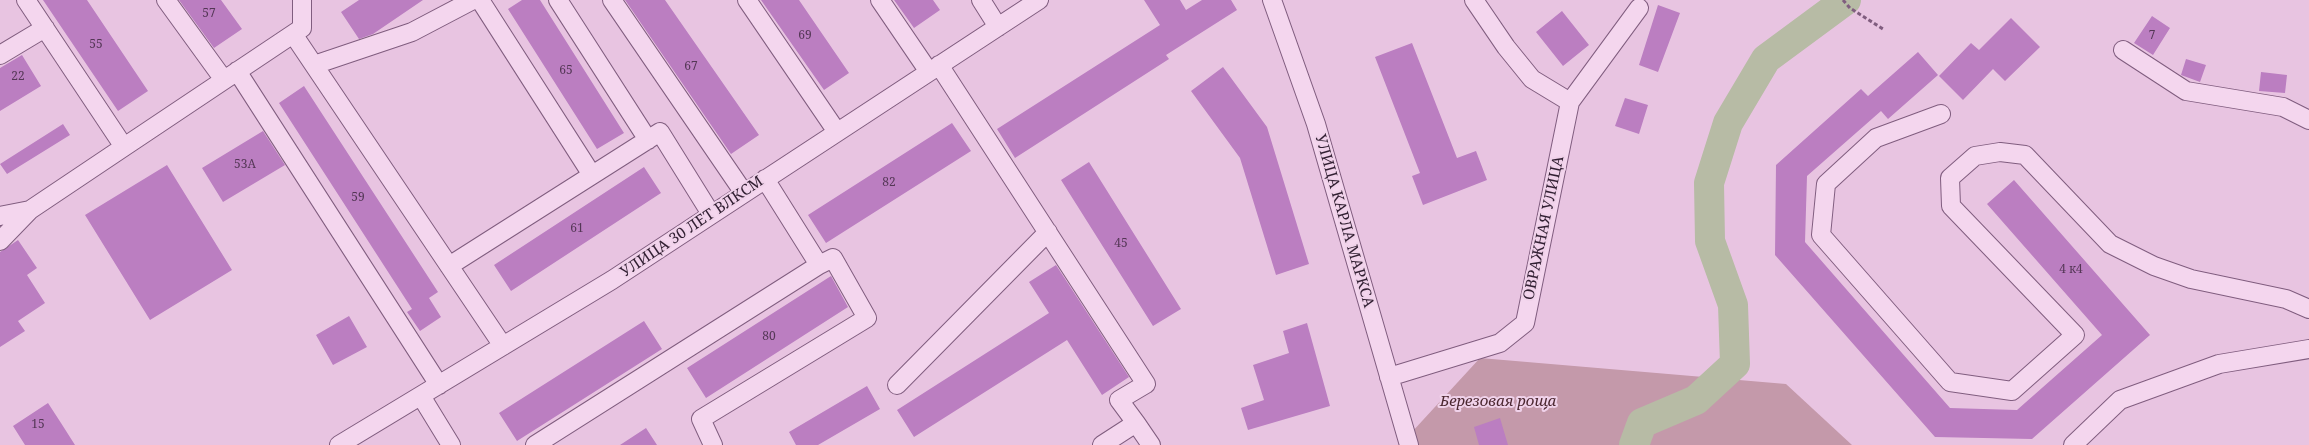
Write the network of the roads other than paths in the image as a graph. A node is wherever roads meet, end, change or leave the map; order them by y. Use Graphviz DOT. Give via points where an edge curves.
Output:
graph roads {
  1 [pos="26,0"];
  2 [pos="166,0"];
  3 [pos="302,0"];
  4 [pos="473,0"];
  5 [pos="480,0"];
  6 [pos="558,0"];
  7 [pos="612,0"];
  8 [pos="747,0"];
  9 [pos="880,0"];
  10 [pos="981,0"];
  11 [pos="1039,0"];
  12 [pos="1272,0"];
  13 [pos="1474,0"];
  14 [pos="1639,8"];
  15 [pos="998,27"];
  16 [pos="45,28"];
  17 [pos="293,34"];
  18 [pos="2123,50"];
  19 [pos="0,55"];
  20 [pos="314,65"];
  21 [pos="934,69"];
  22 [pos="230,76"];
  23 [pos="1570,102"];
  24 [pos="2283,107"];
  25 [pos="2309,107"];
  26 [pos="1941,114"];
  27 [pos="2309,120"];
  28 [pos="837,132"];
  29 [pos="648,140"];
  30 [pos="124,146"];
  31 [pos="592,174"];
  32 [pos="765,179"];
  33 [pos="744,193"];
  34 [pos="30,210"];
  35 [pos="711,214"];
  36 [pos="0,216"];
  37 [pos="1048,232"];
  38 [pos="0,241"];
  39 [pos="819,264"];
  40 [pos="449,266"];
  41 [pos="2309,309"];
  42 [pos="503,346"];
  43 [pos="2309,349"];
  44 [pos="1389,377"];
  45 [pos="440,384"];
  46 [pos="896,385"];
  47 [pos="421,396"];
  48 [pos="1136,424"];
  49 [pos="339,445"];
  50 [pos="451,445"];
  51 [pos="534,445"];
  52 [pos="713,445"];
  53 [pos="1102,445"];
  54 [pos="1151,445"];
  55 [pos="1409,445"];
  56 [pos="2073,445"];
  1 -- 16 [label="street"];
  2 -- 22 [label="street"];
  3 -- 17 [label="street" via="302,28"];
  4 -- 20 [label="street" via="412,32"];
  5 -- 31 [label="street"];
  6 -- 29 [label="street"];
  7 -- 33 [label="street"];
  8 -- 28 [label="street"];
  9 -- 21 [label="street"];
  10 -- 15 [label="street"];
  11 -- 15 [label="street, УЛИЦА 30 ЛЕТ ВЛКСМ"];
  12 -- 44 [label="street, УЛИЦА КАРЛА МАРКСА" via="1316,124"];
  13 -- 23 [label="street" via="1532,79"];
  14 -- 23 [label="street, ОВРАЖНАЯ УЛИЦА"];
  15 -- 21 [label="street, УЛИЦА 30 ЛЕТ ВЛКСМ"];
  16 -- 19 [label="street"];
  16 -- 30 [label="street"];
  17 -- 20 [label="street"];
  17 -- 22 [label="street"];
  18 -- 24 [label="street" via="2186,90"];
  20 -- 40 [label="street"];
  21 -- 28 [label="street, УЛИЦА 30 ЛЕТ ВЛКСМ"];
  21 -- 37 [label="street"];
  22 -- 30 [label="street"];
  22 -- 45 [label="street"];
  23 -- 44 [label="street, ОВРАЖНАЯ УЛИЦА" via="1525,323 1500,343"];
  24 -- 25 [label="street"];
  24 -- 27 [label="street"];
  26 -- 41 [label="street" via="1876,138 1826,184 1822,234 1950,382 2012,391 2075,335 1951,206 1950,178 1975,156 2000,152 2026,155 2110,244 2154,266 2191,279 2286,299"];
  28 -- 32 [label="street, УЛИЦА 30 ЛЕТ ВЛКСМ"];
  29 -- 31 [label="street"];
  29 -- 35 [label="street" via="660,132"];
  30 -- 34 [label="street"];
  31 -- 40 [label="street"];
  32 -- 33 [label="street, УЛИЦА 30 ЛЕТ ВЛКСМ"];
  32 -- 39 [label="street"];
  33 -- 35 [label="street, УЛИЦА 30 ЛЕТ ВЛКСМ"];
  34 -- 36 [label="street"];
  34 -- 38 [label="street"];
  35 -- 42 [label="street, УЛИЦА 30 ЛЕТ ВЛКСМ" via="612,280"];
  37 -- 46 [label="street"];
  37 -- 48 [label="street" via="1146,384 1119,400"];
  39 -- 51 [label="street"];
  39 -- 52 [label="street" via="833,258 867,318 701,419"];
  40 -- 42 [label="street"];
  42 -- 45 [label="street, УЛИЦА 30 ЛЕТ ВЛКСМ"];
  43 -- 56 [label="street" via="2218,364 2120,400"];
  44 -- 55 [label="street, УЛИЦА КАРЛА МАРКСА"];
  45 -- 47 [label="street, УЛИЦА 30 ЛЕТ ВЛКСМ"];
  47 -- 49 [label="street, УЛИЦА 30 ЛЕТ ВЛКСМ"];
  47 -- 50 [label="street"];
  48 -- 53 [label="street"];
  48 -- 54 [label="street"];
}
